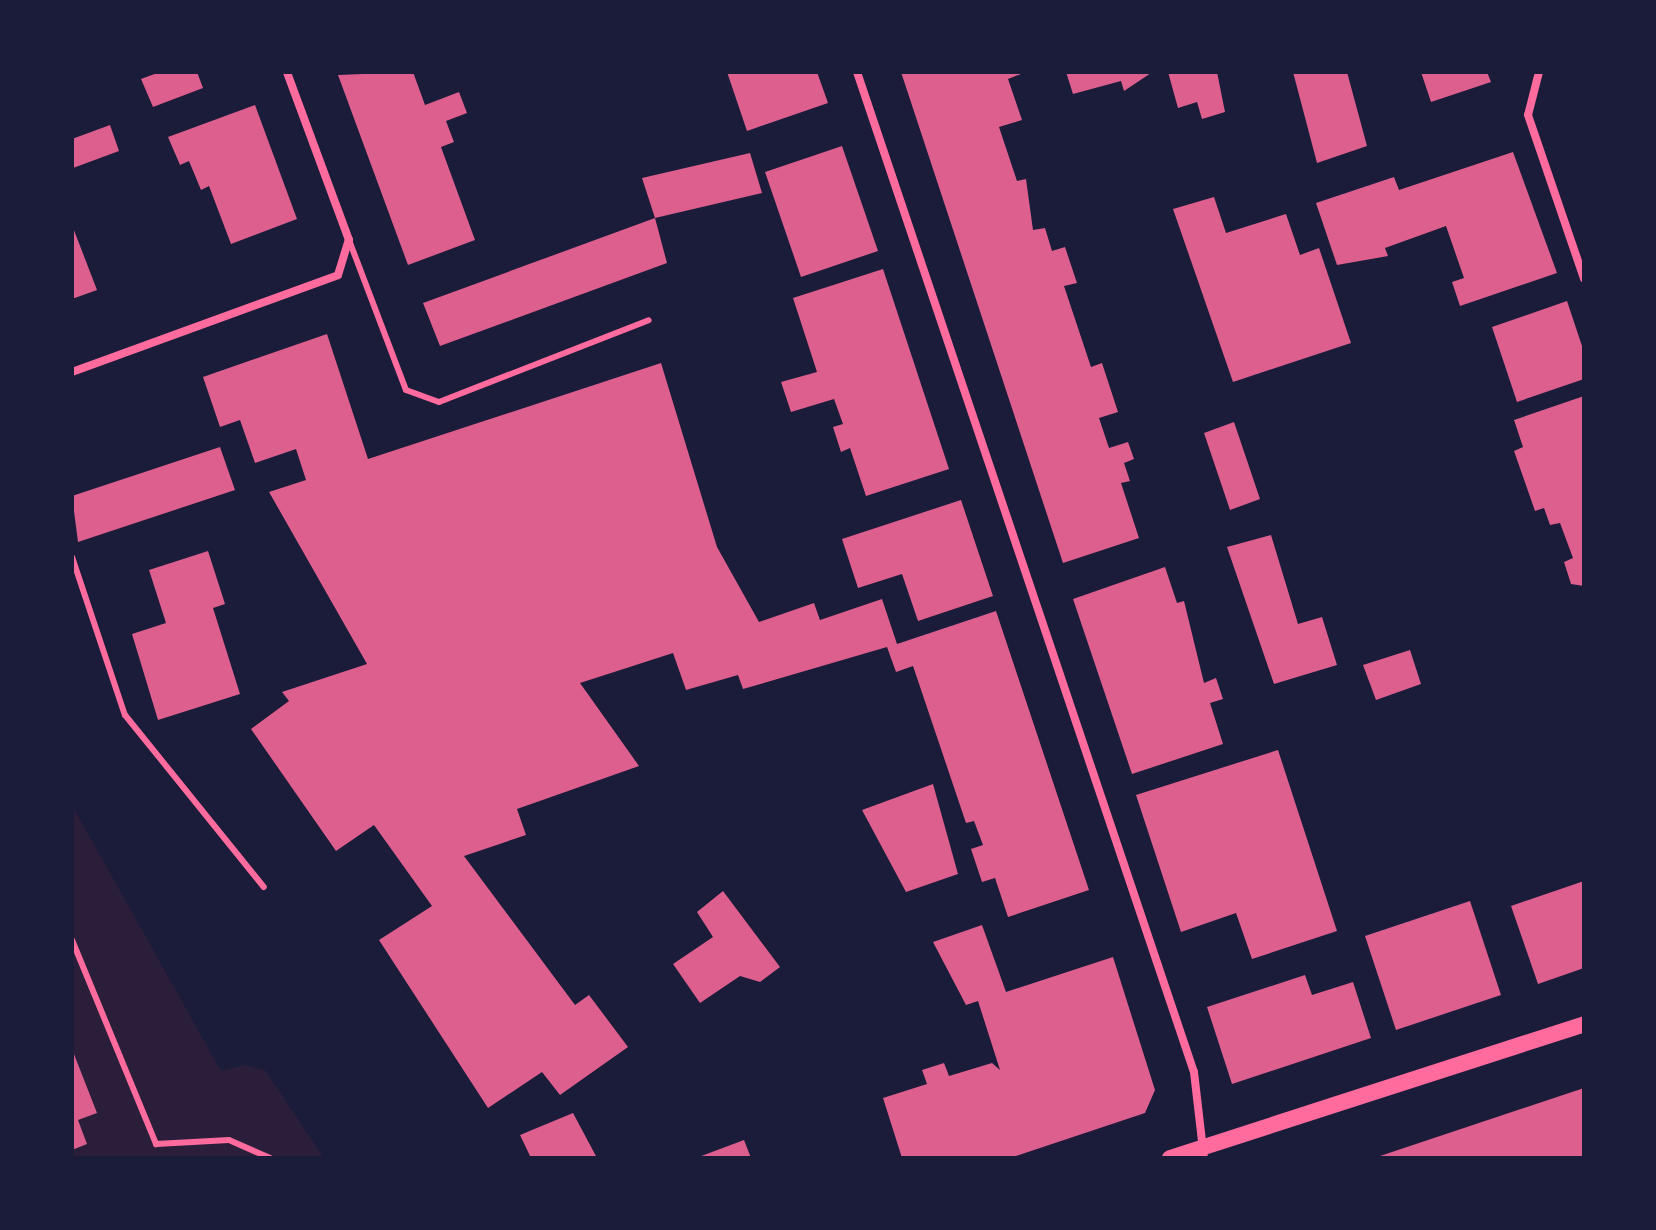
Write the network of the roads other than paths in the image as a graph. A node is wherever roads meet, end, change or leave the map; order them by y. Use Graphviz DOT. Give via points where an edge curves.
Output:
graph roads {
  1 [pos="287,72"];
  2 [pos="857,72"];
  3 [pos="1539,72"];
  4 [pos="349,240"];
  5 [pos="1584,279"];
  6 [pos="649,320"];
  7 [pos="72,372"];
  8 [pos="72,557"];
  9 [pos="264,887"];
  10 [pos="72,940"];
  11 [pos="1584,1024"];
  12 [pos="1204,1152"];
  13 [pos="270,1158"];
  14 [pos="1170,1158"];
  1 -- 4 [label="street"];
  2 -- 12 [label="street" via="1194,1072"];
  3 -- 5 [label="street" via="1528,115"];
  4 -- 6 [label="lane" via="406,390 439,402"];
  4 -- 7 [label="street" via="338,275"];
  8 -- 9 [label="lane" via="125,715"];
  10 -- 13 [label="lane" via="156,1144 229,1140"];
  11 -- 12 [label="main road"];
  12 -- 14 [label="main road"];
}
